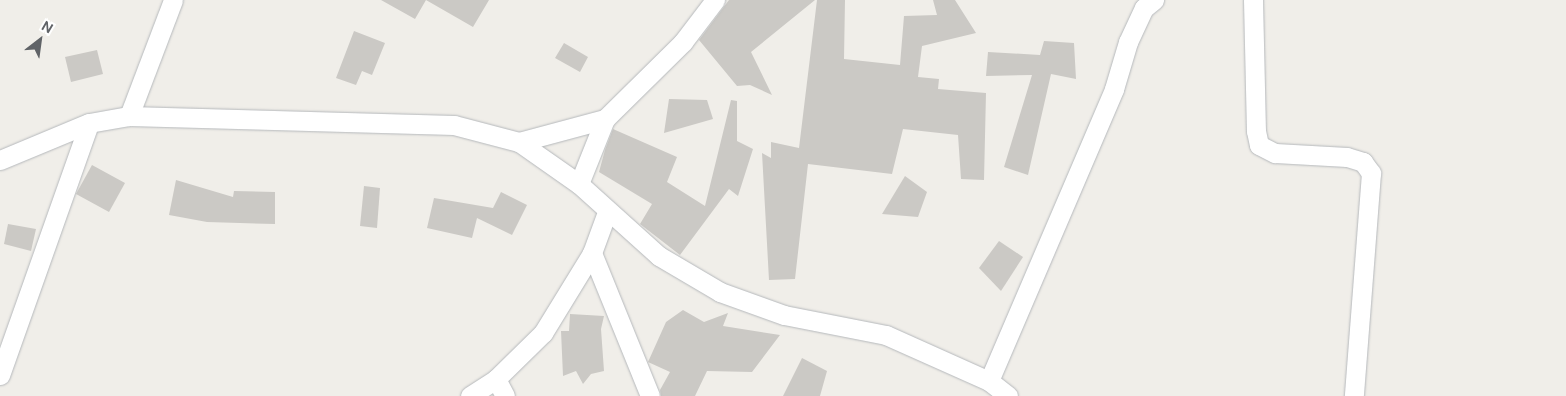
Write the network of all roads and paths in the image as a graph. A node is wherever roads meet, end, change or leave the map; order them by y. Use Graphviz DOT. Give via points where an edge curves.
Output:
graph roads {
  1 [pos="173,0"];
  2 [pos="715,0"];
  3 [pos="1154,0"];
  4 [pos="1253,0"];
  5 [pos="129,116"];
  6 [pos="605,119"];
  7 [pos="89,124"];
  8 [pos="519,142"];
  9 [pos="0,160"];
  10 [pos="579,184"];
  11 [pos="607,212"];
  12 [pos="592,253"];
  13 [pos="0,375"];
  14 [pos="496,379"];
  15 [pos="989,381"];
  16 [pos="470,396"];
  17 [pos="505,396"];
  18 [pos="650,396"];
  19 [pos="1008,396"];
  20 [pos="1354,396"];
  1 -- 5 [label="street"];
  2 -- 6 [label="street" via="683,42"];
  3 -- 15 [label="street" via="1144,8 1128,42 1114,89"];
  4 -- 20 [label="street" via="1259,145 1275,153 1347,157 1363,162 1371,173"];
  5 -- 7 [label="street"];
  5 -- 8 [label="street" via="454,124"];
  6 -- 8 [label="street"];
  6 -- 10 [label="street"];
  7 -- 9 [label="street"];
  7 -- 13 [label="street"];
  8 -- 10 [label="street"];
  10 -- 11 [label="street"];
  11 -- 12 [label="street"];
  11 -- 15 [label="street" via="659,256 720,292 784,315 886,335"];
  12 -- 14 [label="street" via="543,333"];
  12 -- 18 [label="street"];
  14 -- 16 [label="street"];
  14 -- 17 [label="street"];
  15 -- 19 [label="street"];
}
